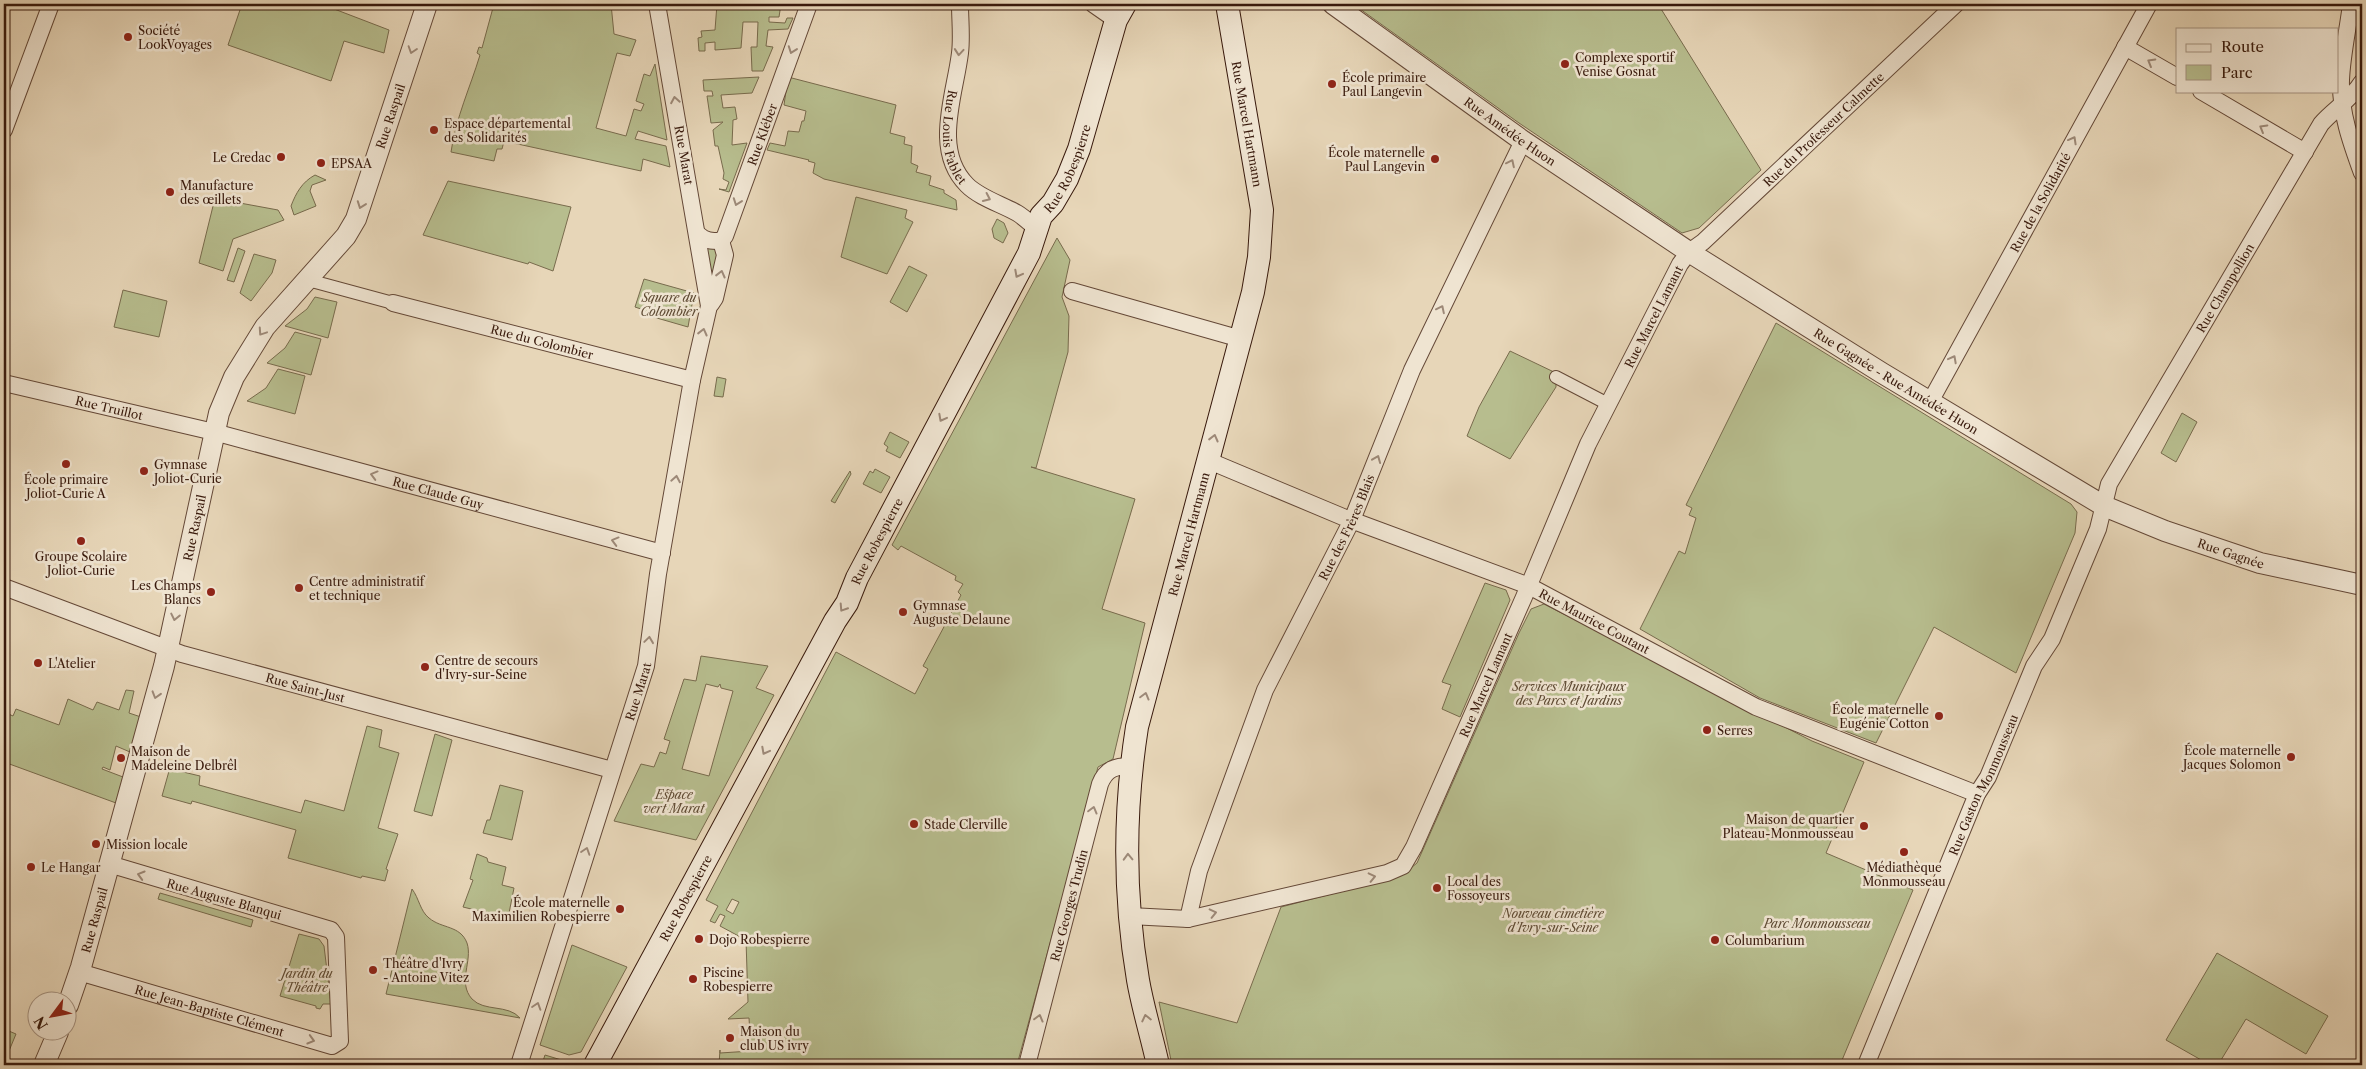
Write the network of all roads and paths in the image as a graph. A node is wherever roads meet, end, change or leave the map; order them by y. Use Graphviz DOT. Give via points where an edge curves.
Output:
graph roads {
  1 [pos="51,4"];
  2 [pos="427,4"];
  3 [pos="657,4"];
  4 [pos="809,4"];
  5 [pos="960,4"];
  6 [pos="1093,4"];
  7 [pos="1227,4"];
  8 [pos="1334,4"];
  9 [pos="1956,4"];
  10 [pos="2149,4"];
  11 [pos="2351,4"];
  12 [pos="1120,12"];
  13 [pos="2125,47"];
  14 [pos="2176,77"];
  15 [pos="2362,82"];
  16 [pos="2203,92"];
  17 [pos="2343,106"];
  18 [pos="4,130"];
  19 [pos="1523,141"];
  20 [pos="2305,152"];
  21 [pos="2362,173"];
  22 [pos="1038,230"];
  23 [pos="699,235"];
  24 [pos="721,240"];
  25 [pos="1689,252"];
  26 [pos="308,280"];
  27 [pos="1072,291"];
  28 [pos="393,303"];
  29 [pos="709,306"];
  30 [pos="1241,339"];
  31 [pos="1556,377"];
  32 [pos="692,380"];
  33 [pos="4,383"];
  34 [pos="1930,402"];
  35 [pos="1608,404"];
  36 [pos="214,432"];
  37 [pos="1207,460"];
  38 [pos="2104,506"];
  39 [pos="1352,520"];
  40 [pos="662,553"];
  41 [pos="2362,585"];
  42 [pos="1529,586"];
  43 [pos="4,587"];
  44 [pos="168,648"];
  45 [pos="1131,766"];
  46 [pos="612,770"];
  47 [pos="1977,794"];
  48 [pos="109,864"];
  49 [pos="1130,916"];
  50 [pos="1188,919"];
  51 [pos="79,972"];
  52 [pos="72,992"];
  53 [pos="340,1041"];
  54 [pos="54,1042"];
  55 [pos="44,1065"];
  56 [pos="519,1065"];
  57 [pos="595,1065"];
  58 [pos="1027,1065"];
  59 [pos="1158,1065"];
  60 [pos="1866,1065"];
  1 -- 18 [label="street"];
  2 -- 26 [label="street, Rue Raspail, one-way" via="356,219 346,236"];
  23 -- 3 [label="street, Rue Marat, one-way"];
  4 -- 24 [label="street, Rue Kléber, one-way"];
  5 -- 22 [label="street, Rue Louis Fablet, one-way" via="960,52 948,118 949,149 954,164 966,185 977,194 1019,214"];
  6 -- 12 [label="street"];
  7 -- 30 [label="main road, Rue Marcel Hartmann" via="1262,210 1255,283"];
  8 -- 19 [label="street, Rue Amédée Huon"];
  9 -- 25 [label="street, Rue du Professeur Calmette"];
  10 -- 13 [label="street, Rue de la Solidarité"];
  11 -- 17 [label="street" via="2341,80"];
  12 -- 22 [label="main road, Rue Robespierre" via="1079,149 1067,179 1041,216"];
  14 -- 13 [label="street, one-way"];
  34 -- 13 [label="street, Rue de la Solidarité, one-way"];
  15 -- 17 [label="street, Rue Champollion"];
  20 -- 16 [label="street, one-way"];
  17 -- 20 [label="street, Rue Champollion" via="2329,114"];
  17 -- 21 [label="street" via="2350,141"];
  19 -- 25 [label="street, Rue Amédée Huon"];
  39 -- 19 [label="street, Rue des Frères Blais, one-way" via="1412,370"];
  20 -- 38 [label="street, Rue Champollion" via="2109,484"];
  22 -- 57 [label="main road, Rue Robespierre, one-way" via="1030,253 857,578 847,603 834,621"];
  23 -- 24 [label="street" via="704,240"];
  23 -- 29 [label="street, Rue Marat"];
  29 -- 24 [label="street, Rue Marat, one-way" via="715,298 725,254"];
  25 -- 34 [label="street, Rue Gagnée - Rue Amédée Huon"];
  25 -- 35 [label="street, Rue Marcel Lamant"];
  26 -- 28 [label="street"];
  26 -- 36 [label="street, Rue Raspail, one-way" via="265,327 234,376"];
  27 -- 30 [label="street"];
  28 -- 32 [label="street, Rue du Colombier"];
  32 -- 29 [label="street, Rue Marat, one-way"];
  37 -- 30 [label="main road, Rue Marcel Hartmann, one-way"];
  31 -- 35 [label="street"];
  40 -- 32 [label="street, Rue Marat, one-way"];
  33 -- 36 [label="street, Rue Truillot"];
  34 -- 38 [label="street, Rue Gagnée - Rue Amédée Huon"];
  35 -- 42 [label="street, Rue Marcel Lamant"];
  40 -- 36 [label="street, Rue Claude Guy, one-way"];
  36 -- 44 [label="street, Rue Raspail, one-way"];
  37 -- 39 [label="street, Rue Maurice Coutant"];
  45 -- 37 [label="main road, Rue Marcel Hartmann, one-way" via="1137,727"];
  38 -- 41 [label="street, Rue Gagnée" via="2165,531 2260,563"];
  38 -- 47 [label="street, Rue Gaston Monmousseau" via="2098,529 2052,639 2034,666 1988,777"];
  39 -- 42 [label="street, Rue Maurice Coutant"];
  39 -- 50 [label="street, Rue des Frères Blais" via="1265,690 1199,871"];
  46 -- 40 [label="street, Rue Marat, one-way" via="646,666"];
  42 -- 47 [label="street, Rue Maurice Coutant" via="1756,707"];
  50 -- 42 [label="street, Rue Marcel Lamant, one-way" via="1387,873 1403,866"];
  43 -- 44 [label="street, Rue Saint-Just"];
  44 -- 46 [label="street, Rue Saint-Just"];
  44 -- 48 [label="street, Rue Raspail, one-way"];
  49 -- 45 [label="main road, Rue Marcel Hartmann, one-way" via="1127,829"];
  58 -- 45 [label="street, Rue Georges Trudin, one-way" via="1100,784 1104,774 1116,766"];
  56 -- 46 [label="street, Rue Marat, one-way"];
  47 -- 60 [label="street, Rue Gaston Monmousseau"];
  48 -- 51 [label="street, Rue Raspail"];
  53 -- 48 [label="street, Rue Auguste Blanqui, one-way" via="336,937 331,930"];
  49 -- 50 [label="street, Rue Marcel Lamant"];
  59 -- 49 [label="main road, Rue Marcel Hartmann, one-way" via="1138,981"];
  51 -- 52 [label="street, Rue Raspail"];
  51 -- 53 [label="street, Rue Jean-Baptiste Clément, one-way" via="332,1046"];
  54 -- 55 [label="street"];
}
